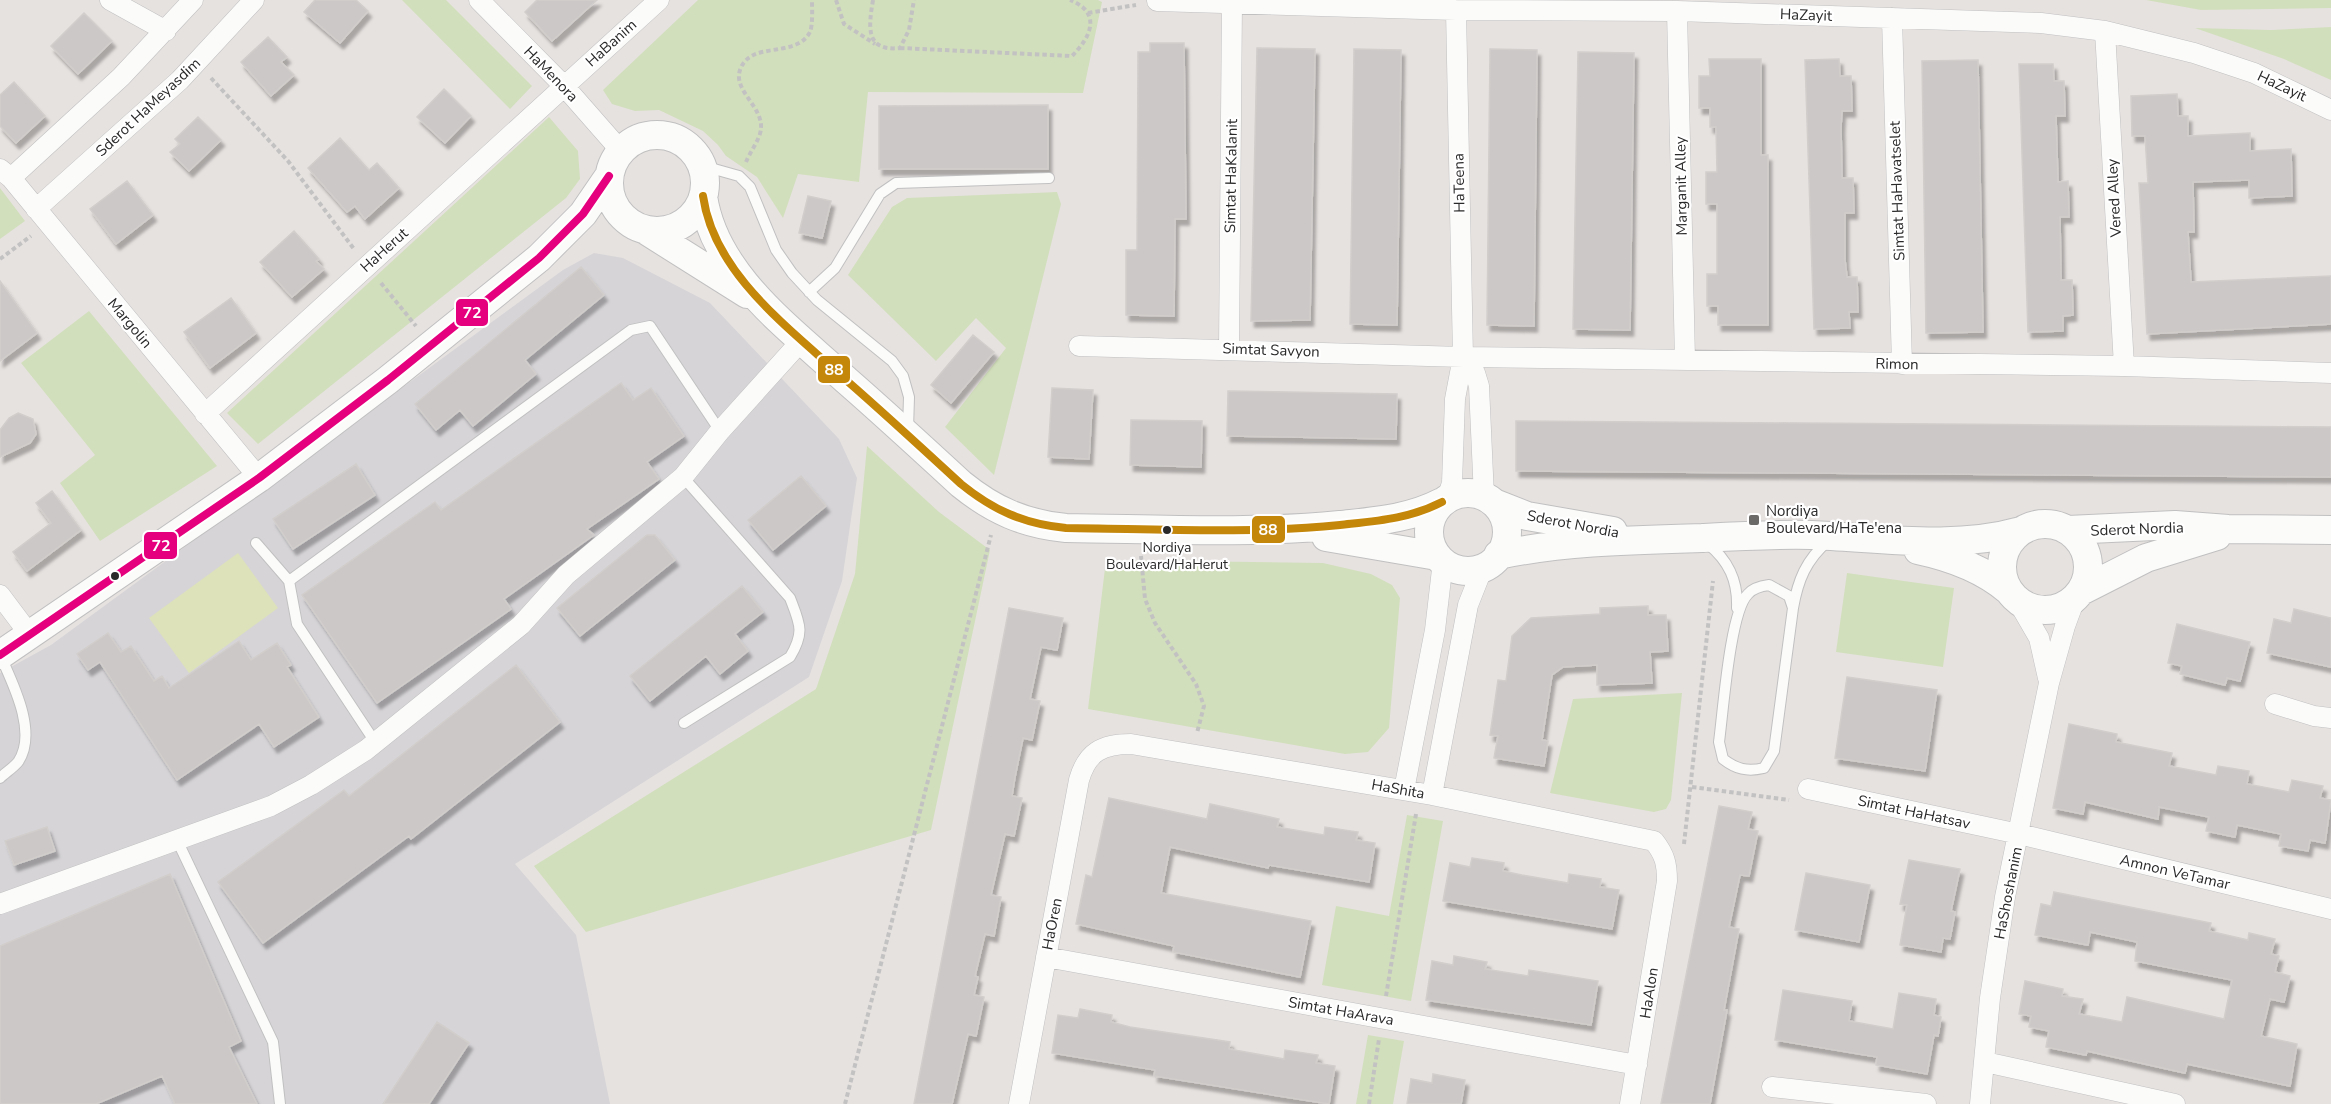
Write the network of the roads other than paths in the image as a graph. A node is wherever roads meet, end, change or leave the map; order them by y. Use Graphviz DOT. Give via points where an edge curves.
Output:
graph roads {
  1 [pos="110,0"];
  2 [pos="194,0"];
  3 [pos="254,0"];
  4 [pos="479,0"];
  5 [pos="659,0"];
  6 [pos="1157,1"];
  7 [pos="1232,2"];
  8 [pos="1456,10"];
  9 [pos="1677,11"];
  10 [pos="1892,18"];
  11 [pos="2105,31"];
  12 [pos="166,32"];
  13 [pos="564,86"];
  14 [pos="2331,110"];
  15 [pos="699,160"];
  16 [pos="615,163"];
  17 [pos="6,173"];
  18 [pos="1049,178"];
  19 [pos="703,196"];
  20 [pos="42,216"];
  21 [pos="640,228"];
  22 [pos="539,258"];
  23 [pos="809,292"];
  24 [pos="764,304"];
  25 [pos="803,339"];
  26 [pos="1079,346"];
  27 [pos="1229,349"];
  28 [pos="1463,357"];
  29 [pos="1685,360"];
  30 [pos="1902,364"];
  31 [pos="2124,366"];
  32 [pos="2331,373"];
  33 [pos="205,414"];
  34 [pos="720,431"];
  35 [pos="908,436"];
  36 [pos="683,477"];
  37 [pos="259,478"];
  38 [pos="1489,500"];
  39 [pos="1444,501"];
  40 [pos="2068,530"];
  41 [pos="2243,530"];
  42 [pos="2331,530"];
  43 [pos="1282,531"];
  44 [pos="2021,531"];
  45 [pos="1833,536"];
  46 [pos="1654,539"];
  47 [pos="1875,540"];
  48 [pos="256,543"];
  49 [pos="1708,544"];
  50 [pos="1440,558"];
  51 [pos="1491,561"];
  52 [pos="289,581"];
  53 [pos="2079,594"];
  54 [pos="0,595"];
  55 [pos="2013,595"];
  56 [pos="1793,608"];
  57 [pos="1737,616"];
  58 [pos="30,635"];
  59 [pos="0,655"];
  60 [pos="2049,683"];
  61 [pos="2275,704"];
  62 [pos="2331,718"];
  63 [pos="684,723"];
  64 [pos="375,741"];
  65 [pos="1097,751"];
  66 [pos="0,778"];
  67 [pos="1808,789"];
  68 [pos="1419,793"];
  69 [pos="2019,834"];
  70 [pos="177,840"];
  71 [pos="1667,873"];
  72 [pos="0,904"];
  73 [pos="2331,909"];
  74 [pos="1046,957"];
  75 [pos="1985,1062"];
  76 [pos="1637,1065"];
  77 [pos="1772,1087"];
  78 [pos="280,1104"];
  79 [pos="1019,1104"];
  80 [pos="1630,1104"];
  81 [pos="1926,1104"];
  82 [pos="1980,1104"];
  83 [pos="2175,1104"];
  1 -- 12 [label="street"];
  2 -- 12 [label="street"];
  3 -- 20 [label="street, Sderot HaMeyasdim"];
  4 -- 13 [label="street, HaMenora"];
  5 -- 13 [label="street, HaBanim"];
  6 -- 7 [label="street, HaZayit"];
  7 -- 8 [label="street, HaZayit"];
  7 -- 27 [label="street, Simtat HaKalanit"];
  8 -- 9 [label="street, HaZayit"];
  8 -- 28 [label="street, HaTeena"];
  9 -- 10 [label="street, HaZayit"];
  9 -- 29 [label="street, Marganit Alley"];
  10 -- 11 [label="street, HaZayit" via="1996,20"];
  10 -- 30 [label="street, Simtat HaHavatselet"];
  11 -- 14 [label="street, HaZayit" via="2254,73"];
  11 -- 31 [label="street, Vered Alley"];
  12 -- 17 [label="street" via="121,77"];
  13 -- 16 [label="street, HaMenora"];
  13 -- 33 [label="street, HaHerut"];
  15 -- 16 [label="street" via="677,139 662,135 633,141"];
  15 -- 19 [label="street" via="704,174"];
  15 -- 23 [label="lane" via="739,176 750,187 776,250"];
  16 -- 21 [label="street" via="609,190 613,203 620,215"];
  16 -- 22 [label="street" via="583,214"];
  17 -- 20 [label="street, Margolin"];
  18 -- 23 [label="lane" via="896,183 880,194 835,268"];
  19 -- 21 [label="street" via="692,217 679,226 664,231"];
  19 -- 24 [label="street" via="710,225 722,249"];
  20 -- 33 [label="street, Margolin"];
  21 -- 22 [label="street" via="593,228"];
  21 -- 24 [label="street"];
  22 -- 37 [label="street"];
  23 -- 35 [label="lane" via="892,361 903,376 909,397"];
  24 -- 25 [label="street"];
  25 -- 34 [label="street"];
  25 -- 35 [label="street"];
  26 -- 27 [label="street, Simtat Savyon"];
  27 -- 28 [label="street, Simtat Savyon"];
  28 -- 29 [label="street, Rimon"];
  28 -- 38 [label="street, HaTeena" via="1475,373 1480,394"];
  28 -- 39 [label="street, HaTeena" via="1457,379 1452,483"];
  29 -- 30 [label="street, Rimon"];
  30 -- 31 [label="street, Rimon"];
  31 -- 32 [label="street, Rimon"];
  33 -- 37 [label="street, Margolin"];
  34 -- 36 [label="street"];
  34 -- 52 [label="lane" via="650,326 631,330"];
  35 -- 43 [label="street" via="961,484 998,510 1041,526"];
  36 -- 63 [label="lane" via="790,598 800,639 790,657"];
  36 -- 64 [label="street" via="566,575 521,625"];
  37 -- 58 [label="street"];
  38 -- 39 [label="street" via="1463,493"];
  38 -- 46 [label="street, Sderot Nordia" via="1527,516"];
  38 -- 51 [label="street" via="1505,521 1506,532"];
  39 -- 43 [label="street" via="1395,519"];
  39 -- 50 [label="street" via="1430,523 1431,546"];
  40 -- 41 [label="street, Sderot Nordia" via="2175,525"];
  40 -- 44 [label="street" via="2044,524"];
  40 -- 53 [label="street" via="2087,558 2088,570"];
  41 -- 42 [label="street, Sderot Nordia"];
  41 -- 53 [label="street, Sderot Nordia" via="2171,548"];
  43 -- 50 [label="street"];
  44 -- 47 [label="street, Sderot Nordia" via="1983,540"];
  44 -- 55 [label="street" via="2011,540 2002,565"];
  45 -- 47 [label="street, Sderot Nordia"];
  45 -- 49 [label="street, Sderot Nordia"];
  45 -- 56 [label="lane" via="1804,567"];
  46 -- 49 [label="street, Sderot Nordia"];
  46 -- 51 [label="street, Sderot Nordia" via="1541,548"];
  47 -- 55 [label="street, Sderot Nordia" via="1969,565 1991,576"];
  48 -- 52 [label="lane"];
  49 -- 57 [label="lane" via="1734,576 1738,589"];
  50 -- 51 [label="street" via="1466,571"];
  50 -- 68 [label="street"];
  51 -- 68 [label="street" via="1468,605"];
  52 -- 64 [label="lane" via="297,624"];
  53 -- 55 [label="street" via="2066,605 2041,610"];
  53 -- 60 [label="street, HaShoshanim" via="2065,626"];
  54 -- 58 [label="street"];
  55 -- 60 [label="street, HaShoshanim" via="2038,638"];
  56 -- 57 [label="lane" via="1789,596 1769,585 1748,593"];
  56 -- 57 [label="lane" via="1774,751 1764,768 1752,771 1730,764 1719,751"];
  58 -- 59 [label="street"];
  59 -- 66 [label="lane" via="21,701 25,738 18,761"];
  60 -- 69 [label="street, HaShoshanim"];
  61 -- 62 [label="street"];
  64 -- 70 [label="street" via="311,785 271,806"];
  65 -- 68 [label="street, HaShita" via="1115,744 1131,744"];
  65 -- 74 [label="street, HaOren" via="1084,762 1078,780"];
  67 -- 69 [label="street, Simtat HaHatsav"];
  68 -- 71 [label="street, HaShita" via="1636,835 1654,841 1663,852"];
  69 -- 73 [label="street, Amnon VeTamar"];
  69 -- 75 [label="street, HaShoshanim" via="1999,936"];
  70 -- 72 [label="street"];
  70 -- 78 [label="lane" via="273,1042"];
  71 -- 76 [label="street, HaAlon"];
  74 -- 76 [label="street, Simtat HaArava"];
  74 -- 79 [label="street, HaOren"];
  75 -- 82 [label="street, HaShoshanim"];
  75 -- 83 [label="street"];
  76 -- 80 [label="street, HaAlon"];
  77 -- 81 [label="street"];
}
